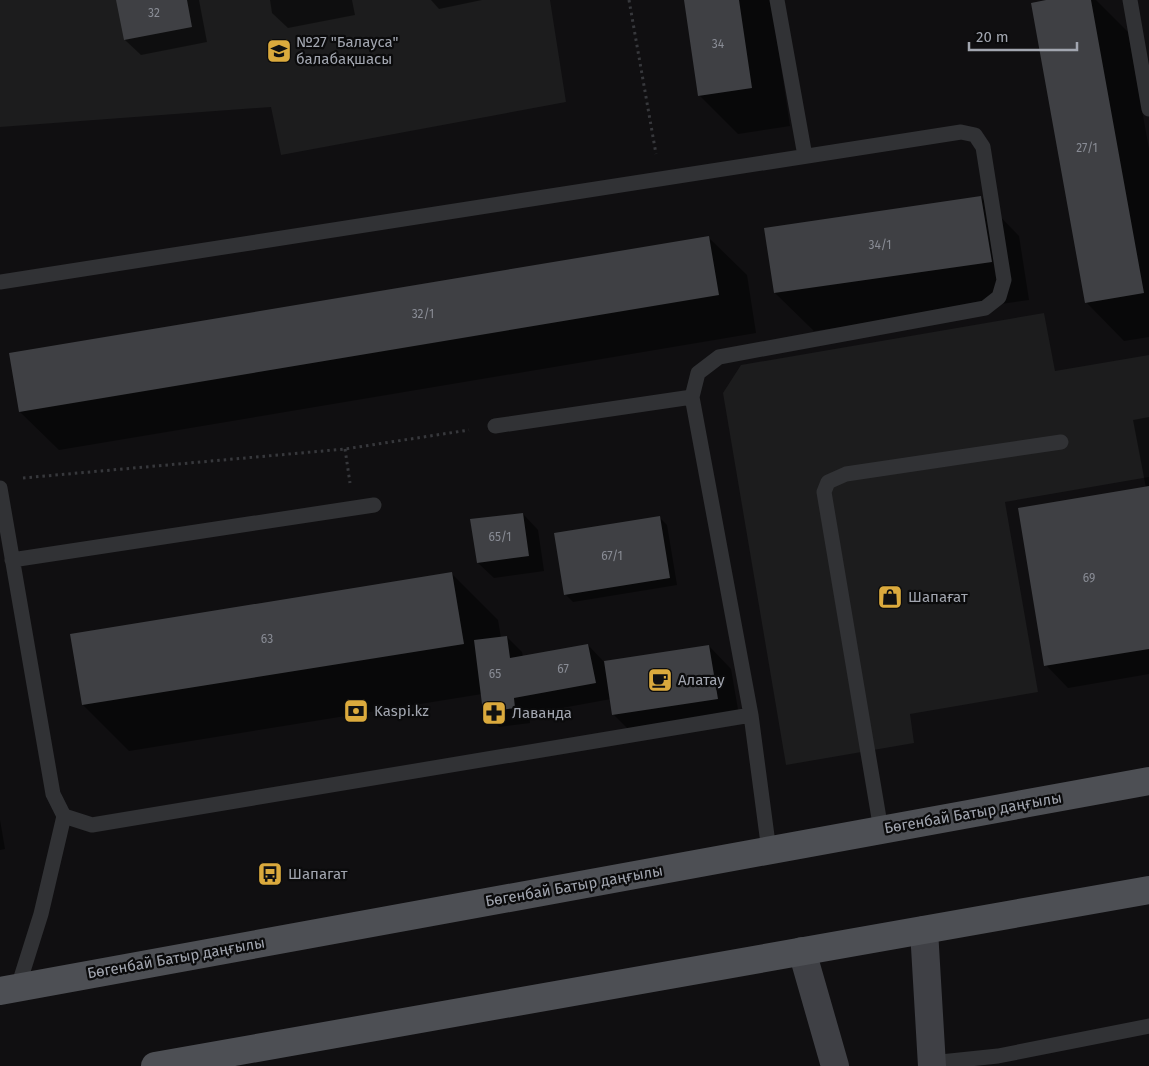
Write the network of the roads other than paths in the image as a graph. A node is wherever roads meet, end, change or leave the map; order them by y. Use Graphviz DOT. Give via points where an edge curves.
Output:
graph roads {
  1 [pos="777,0"];
  2 [pos="1130,0"];
  3 [pos="1149,109"];
  4 [pos="805,156"];
  5 [pos="0,282"];
  6 [pos="692,397"];
  7 [pos="495,426"];
  8 [pos="1061,442"];
  9 [pos="0,488"];
  10 [pos="374,505"];
  11 [pos="12,560"];
  12 [pos="751,715"];
  13 [pos="1149,781"];
  14 [pos="64,816"];
  15 [pos="881,830"];
  16 [pos="769,850"];
  17 [pos="1149,890"];
  18 [pos="924,930"];
  19 [pos="802,951"];
  20 [pos="9,989"];
  21 [pos="1149,1026"];
  22 [pos="999,1061"];
  23 [pos="932,1064"];
  24 [pos="155,1066"];
  25 [pos="835,1066"];
  1 -- 4 [label="lane"];
  2 -- 3 [label="lane"];
  4 -- 5 [label="lane"];
  4 -- 6 [label="lane" via="961,132 975,135 983,147 1004,280 999,297 985,308 719,357 698,374"];
  6 -- 7 [label="lane"];
  6 -- 12 [label="lane"];
  8 -- 15 [label="lane" via="846,474 828,482 824,492"];
  9 -- 11 [label="lane"];
  10 -- 11 [label="lane"];
  11 -- 14 [label="lane" via="53,794"];
  12 -- 14 [label="lane" via="92,825"];
  12 -- 16 [label="lane"];
  13 -- 15 [label="main road, Бөгенбай Батыр даңғылы"];
  14 -- 20 [label="lane" via="41,914"];
  15 -- 16 [label="main road, Бөгенбай Батыр даңғылы"];
  16 -- 20 [label="main road, Бөгенбай Батыр даңғылы"];
  17 -- 18 [label="main road"];
  18 -- 19 [label="main road"];
  18 -- 23 [label="street"];
  19 -- 24 [label="main road"];
  19 -- 25 [label="street"];
  21 -- 22 [label="lane"];
  22 -- 23 [label="lane"];
}
